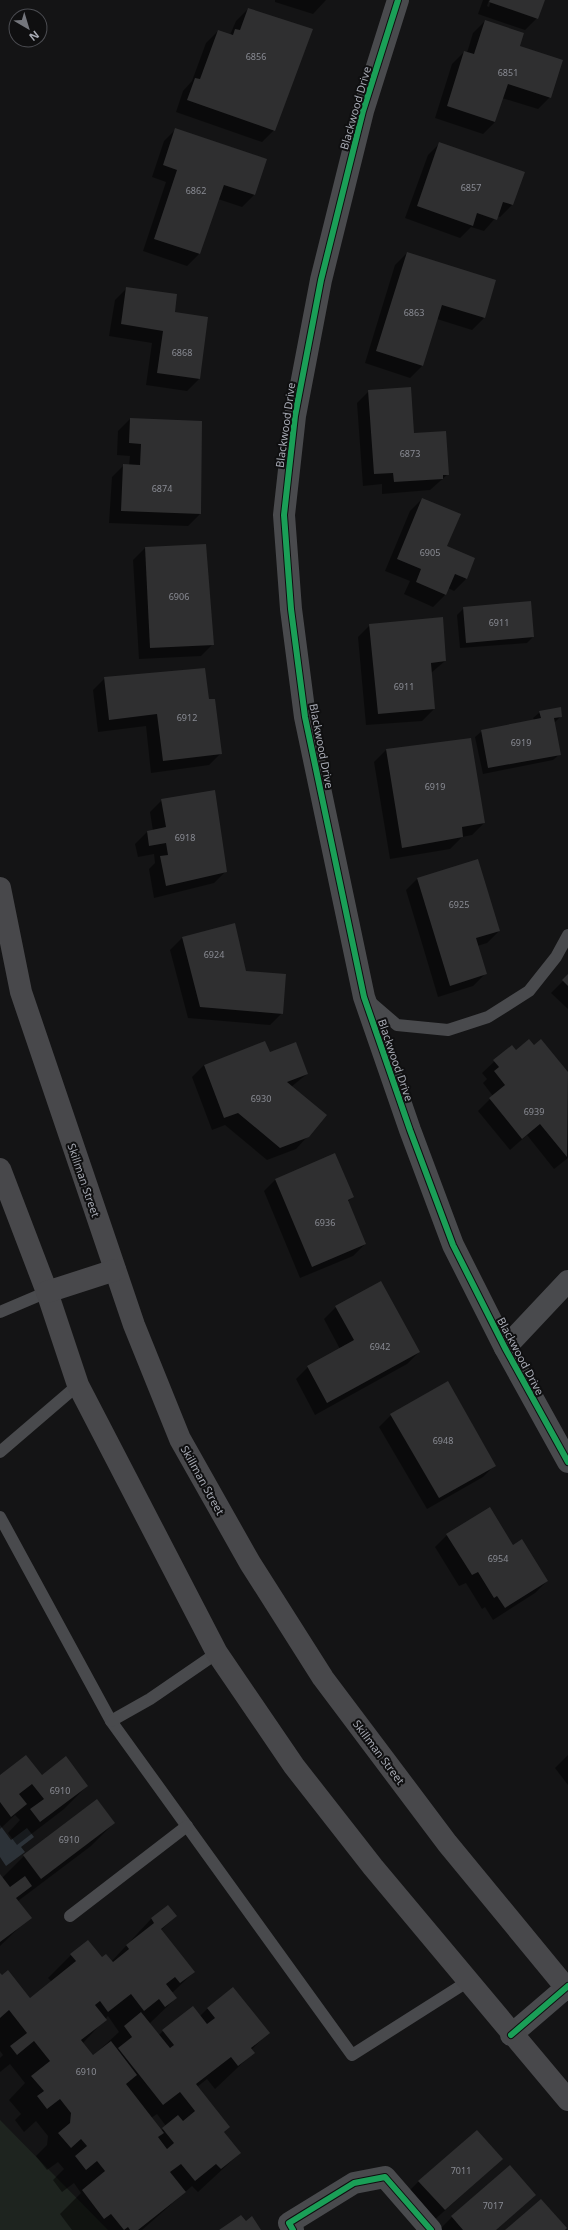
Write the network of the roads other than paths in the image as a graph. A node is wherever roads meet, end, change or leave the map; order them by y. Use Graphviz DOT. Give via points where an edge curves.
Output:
graph roads {
  1 [pos="398,0"];
  2 [pos="0,888"];
  3 [pos="568,935"];
  4 [pos="364,997"];
  5 [pos="0,1169"];
  6 [pos="115,1270"];
  7 [pos="568,1281"];
  8 [pos="47,1292"];
  9 [pos="0,1312"];
  10 [pos="505,1348"];
  11 [pos="78,1384"];
  12 [pos="0,1452"];
  13 [pos="568,1462"];
  14 [pos="0,1517"];
  15 [pos="217,1653"];
  16 [pos="111,1721"];
  17 [pos="187,1826"];
  18 [pos="70,1916"];
  19 [pos="467,1982"];
  20 [pos="567,1988"];
  21 [pos="511,2035"];
  22 [pos="568,2100"];
  23 [pos="291,2227"];
  24 [pos="431,2230"];
  1 -- 4 [label="street, Blackwood Drive" via="363,111 321,280 295,416 284,515 291,609 305,717"];
  2 -- 6 [label="main road, Skillman Street" via="21,992"];
  3 -- 4 [label="lane" via="556,957 529,991 488,1017 448,1030 397,1025"];
  4 -- 10 [label="street, Blackwood Drive" via="453,1245"];
  5 -- 8 [label="main road"];
  6 -- 8 [label="main road"];
  6 -- 20 [label="main road, Skillman Street" via="180,1439 250,1564 323,1678 447,1843"];
  7 -- 10 [label="street"];
  8 -- 9 [label="lane"];
  8 -- 11 [label="main road"];
  10 -- 13 [label="street, Blackwood Drive"];
  11 -- 12 [label="lane"];
  11 -- 15 [label="main road"];
  14 -- 16 [label="lane"];
  15 -- 16 [label="lane" via="150,1699"];
  15 -- 19 [label="main road" via="294,1766"];
  16 -- 17 [label="lane"];
  17 -- 18 [label="lane"];
  17 -- 19 [label="lane" via="352,2055"];
  19 -- 21 [label="main road"];
  20 -- 21 [label="street"];
  21 -- 22 [label="main road"];
  23 -- 24 [label="street" via="354,2183 385,2177"];
}
